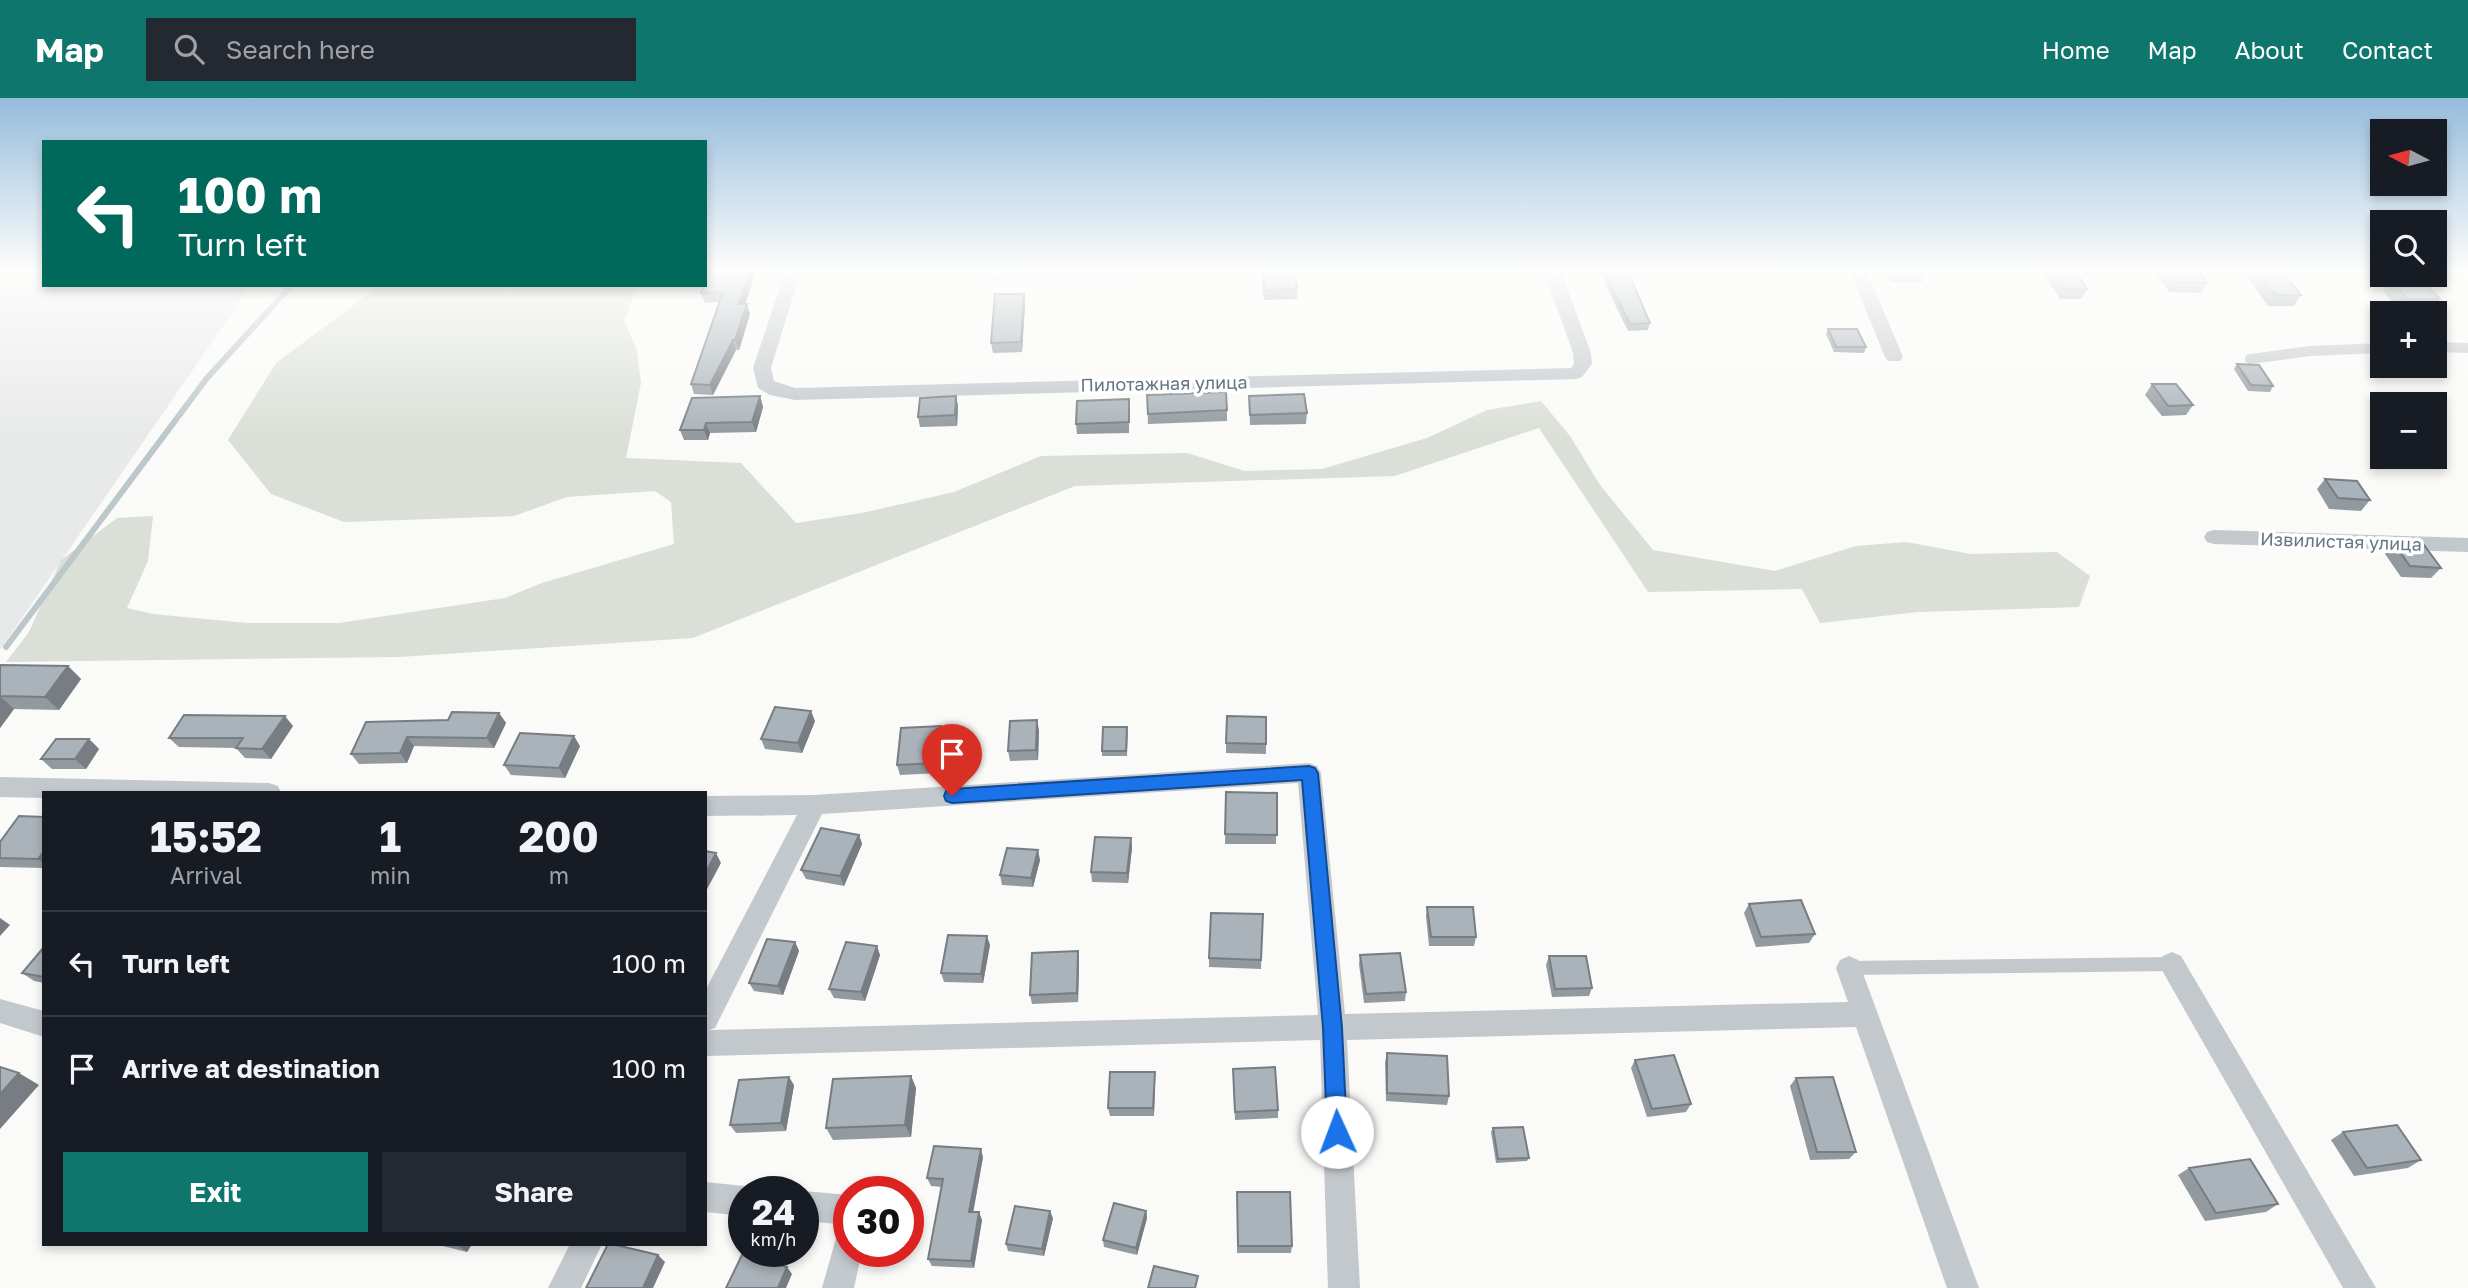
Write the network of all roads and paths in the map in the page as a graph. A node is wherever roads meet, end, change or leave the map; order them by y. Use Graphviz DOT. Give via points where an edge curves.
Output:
graph roads {
  1 [pos="775,325"];
  2 [pos="1571,325"];
  3 [pos="1881,325"];
  4 [pos="2447,347"];
  5 [pos="2468,348"];
  6 [pos="2370,349"];
  7 [pos="1895,357"];
  8 [pos="2250,359"];
  9 [pos="2214,537"];
  10 [pos="2468,545"];
  11 [pos="0,786"];
  12 [pos="192,791"];
  13 [pos="815,805"];
  14 [pos="707,806"];
  15 [pos="2172,964"];
  16 [pos="1849,968"];
  17 [pos="0,1011"];
  18 [pos="1865,1014"];
  19 [pos="707,1015"];
  20 [pos="42,1023"];
  21 [pos="1333,1028"];
  22 [pos="707,1044"];
  23 [pos="707,1197"];
  24 [pos="728,1199"];
  25 [pos="586,1246"];
  26 [pos="843,1267"];
  27 [pos="564,1288"];
  28 [pos="838,1288"];
  29 [pos="1344,1288"];
  30 [pos="1963,1288"];
  31 [pos="2360,1288"];
  1 -- 2 [label="street, Пилотажная улица" via="762,368 765,384 795,394 1576,373 1583,364 1582,353"];
  3 -- 7 [label="street"];
  4 -- 5 [label="lane"];
  6 -- 8 [label="lane"];
  9 -- 10 [label="street, Извилистая улица"];
  11 -- 12 [label="street"];
  13 -- 14 [label="street"];
  13 -- 19 [label="street"];
  13 -- 21 [label="street" via="1309,773"];
  15 -- 16 [label="lane"];
  15 -- 31 [label="street"];
  16 -- 18 [label="street"];
  17 -- 20 [label="street"];
  18 -- 21 [label="street"];
  18 -- 30 [label="street"];
  21 -- 22 [label="street"];
  21 -- 29 [label="street"];
  23 -- 24 [label="street"];
  25 -- 27 [label="street"];
  26 -- 28 [label="street"];
}
